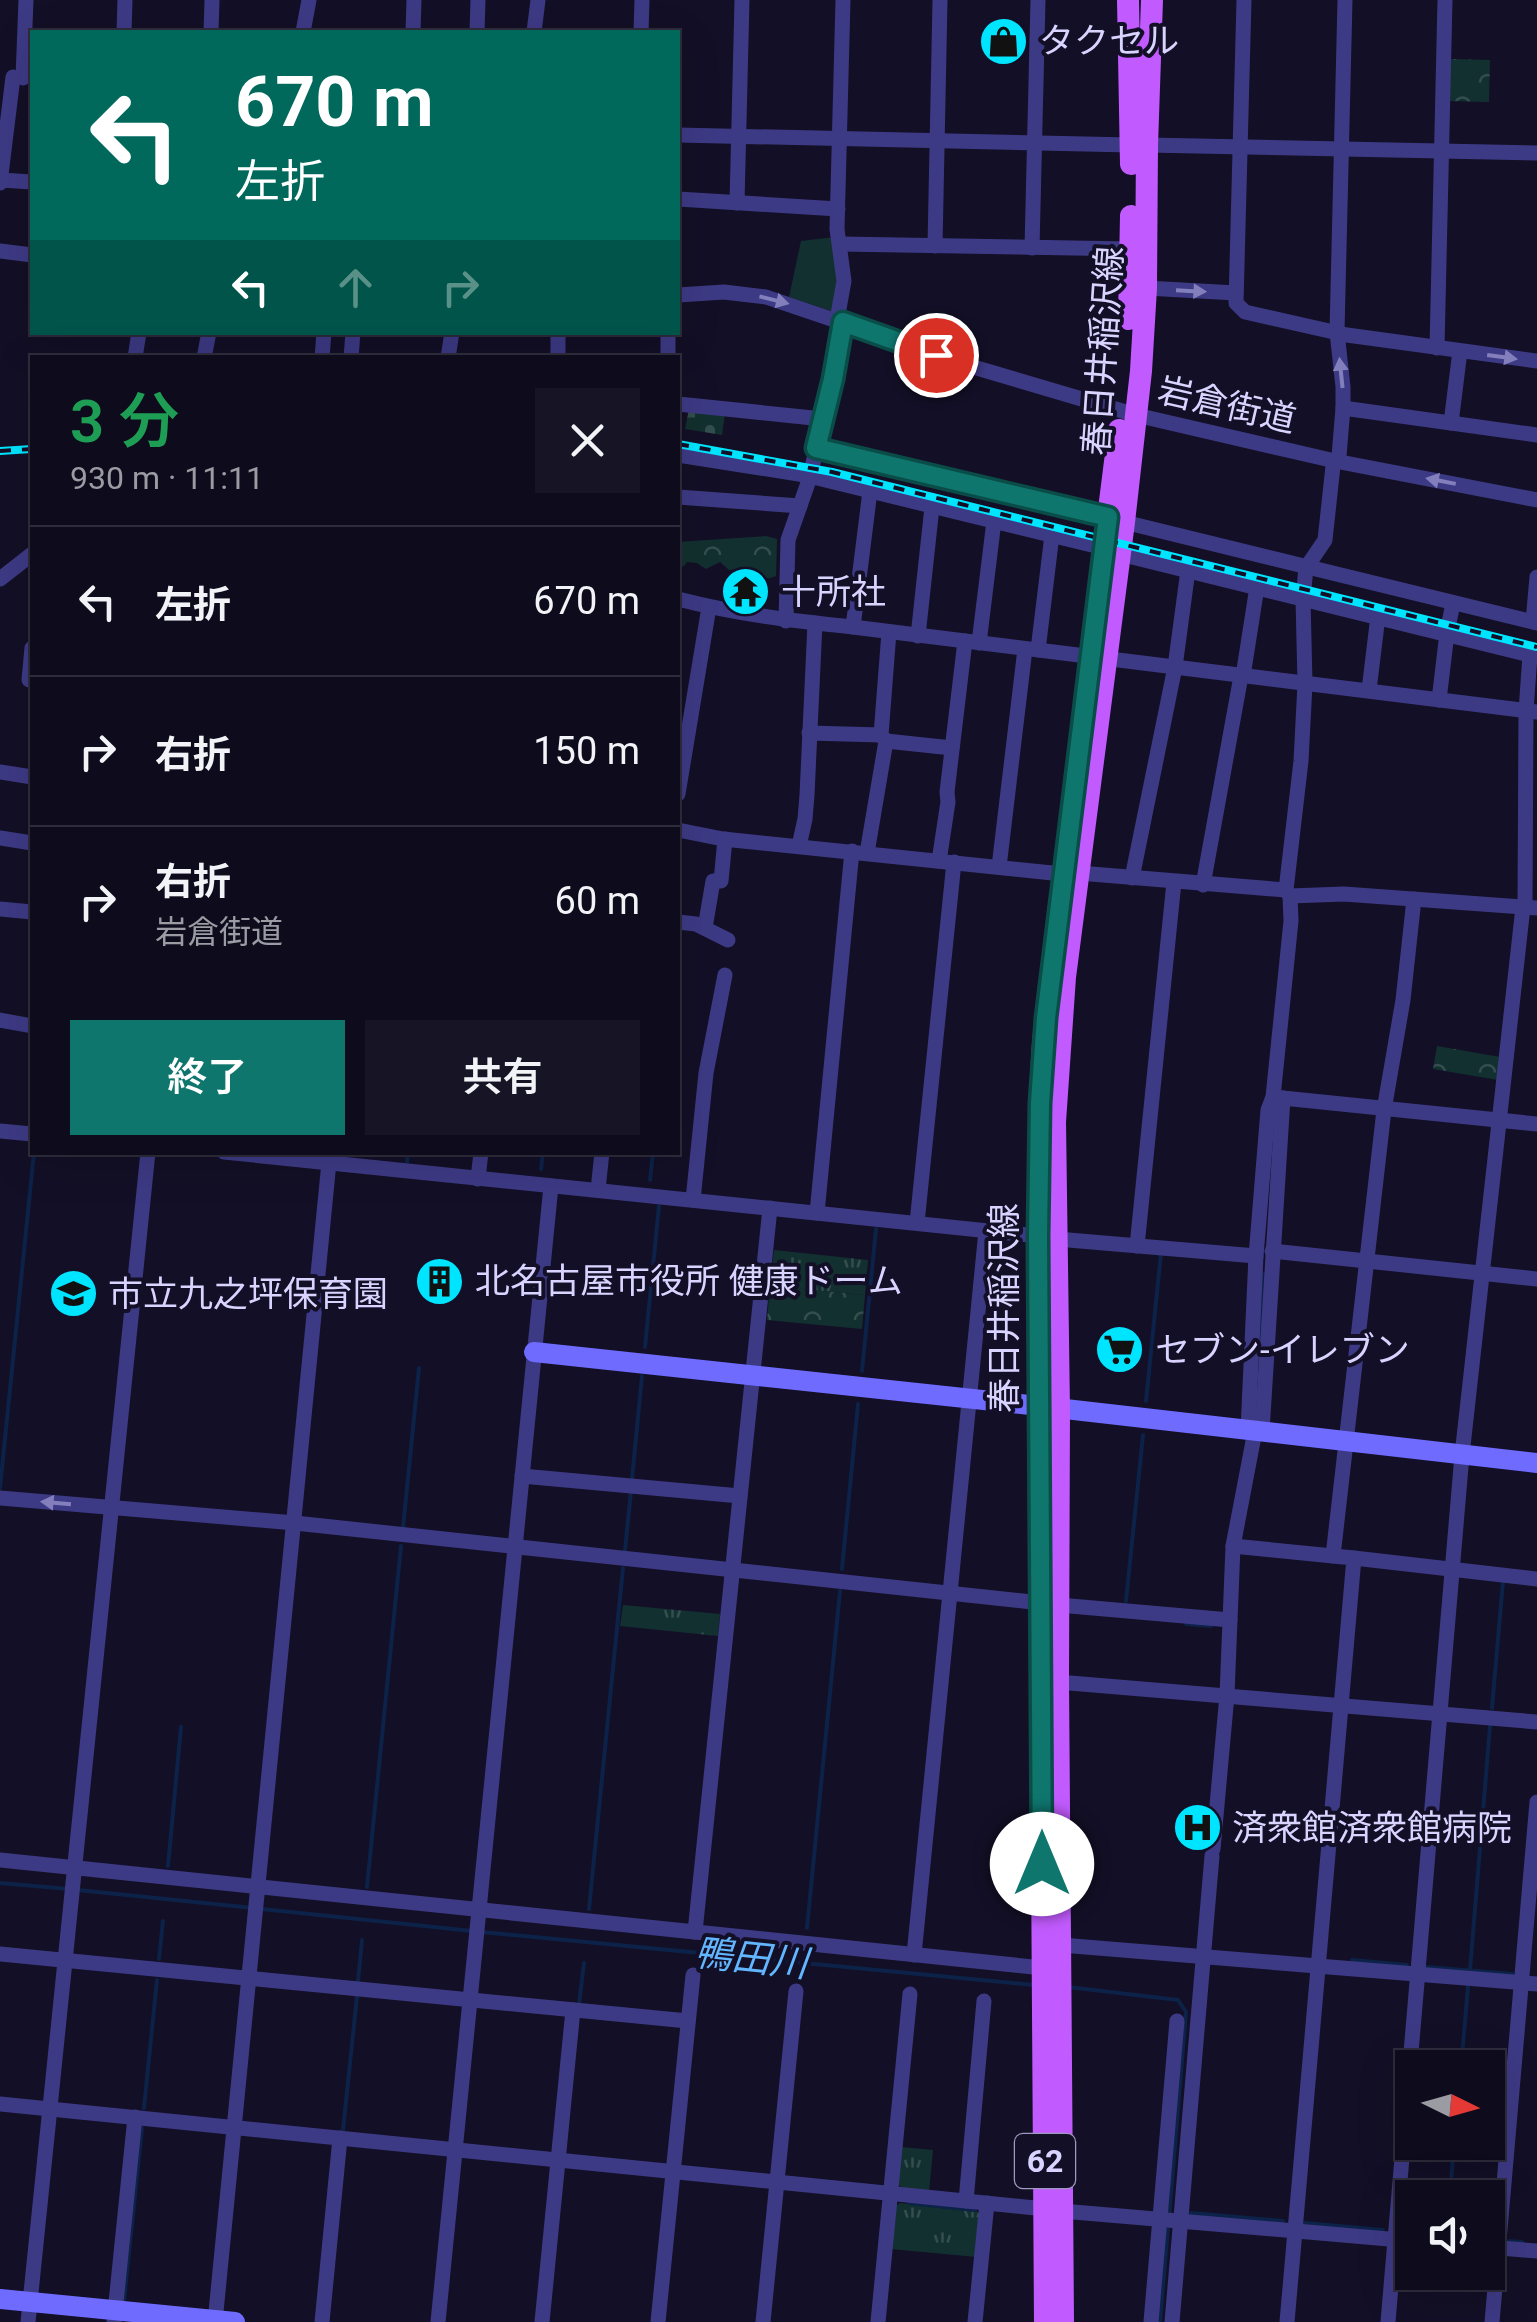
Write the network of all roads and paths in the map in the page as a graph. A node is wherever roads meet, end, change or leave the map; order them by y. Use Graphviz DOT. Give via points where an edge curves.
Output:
graph roads {
  1 [pos="26,0"];
  2 [pos="125,0"];
  3 [pos="212,0"];
  4 [pos="309,0"];
  5 [pos="414,0"];
  6 [pos="478,0"];
  7 [pos="538,0"];
  8 [pos="642,0"];
  9 [pos="742,0"];
  10 [pos="843,0"];
  11 [pos="940,0"];
  12 [pos="1038,0"];
  13 [pos="1128,0"];
  14 [pos="1152,0"];
  15 [pos="1244,0"];
  16 [pos="1345,0"];
  17 [pos="1445,0"];
  18 [pos="124,30"];
  19 [pos="211,30"];
  20 [pos="304,30"];
  21 [pos="413,30"];
  22 [pos="477,30"];
  23 [pos="534,30"];
  24 [pos="640,30"];
  25 [pos="17,78"];
  26 [pos="680,135"];
  27 [pos="739,136"];
  28 [pos="840,138"];
  29 [pos="938,141"];
  30 [pos="1034,142"];
  31 [pos="1139,145"];
  32 [pos="1241,147"];
  33 [pos="1341,150"];
  34 [pos="1441,151"];
  35 [pos="1537,153"];
  36 [pos="0,182"];
  37 [pos="30,182"];
  38 [pos="680,199"];
  39 [pos="737,203"];
  40 [pos="838,209"];
  41 [pos="841,244"];
  42 [pos="935,246"];
  43 [pos="1032,248"];
  44 [pos="1130,249"];
  45 [pos="0,253"];
  46 [pos="30,255"];
  47 [pos="1146,288"];
  48 [pos="1236,293"];
  49 [pos="680,295"];
  50 [pos="840,321"];
  51 [pos="1337,332"];
  52 [pos="1437,348"];
  53 [pos="1460,351"];
  54 [pos="1537,362"];
  55 [pos="680,404"];
  56 [pos="1343,408"];
  57 [pos="1129,413"];
  58 [pos="823,419"];
  59 [pos="1451,423"];
  60 [pos="1537,435"];
  61 [pos="816,448"];
  62 [pos="680,454"];
  63 [pos="1336,460"];
  64 [pos="809,477"];
  65 [pos="870,492"];
  66 [pos="680,497"];
  67 [pos="1537,500"];
  68 [pos="800,506"];
  69 [pos="932,506"];
  70 [pos="1116,520"];
  71 [pos="994,521"];
  72 [pos="1052,535"];
  73 [pos="1112,551"];
  74 [pos="30,558"];
  75 [pos="1306,568"];
  76 [pos="1188,570"];
  77 [pos="1537,578"];
  78 [pos="0,580"];
  79 [pos="1257,587"];
  80 [pos="1303,598"];
  81 [pos="680,600"];
  82 [pos="1453,603"];
  83 [pos="708,607"];
  84 [pos="1378,616"];
  85 [pos="786,621"];
  86 [pos="1535,623"];
  87 [pos="815,624"];
  88 [pos="853,627"];
  89 [pos="889,632"];
  90 [pos="1447,633"];
  91 [pos="918,636"];
  92 [pos="972,642"];
  93 [pos="1031,650"];
  94 [pos="1099,658"];
  95 [pos="1175,667"];
  96 [pos="30,669"];
  97 [pos="1242,676"];
  98 [pos="29,680"];
  99 [pos="1305,684"];
  100 [pos="1369,690"];
  101 [pos="1439,700"];
  102 [pos="1532,712"];
  103 [pos="810,733"];
  104 [pos="884,738"];
  105 [pos="952,748"];
  106 [pos="0,772"];
  107 [pos="30,778"];
  108 [pos="680,779"];
  109 [pos="680,830"];
  110 [pos="0,838"];
  111 [pos="725,840"];
  112 [pos="30,843"];
  113 [pos="799,846"];
  114 [pos="859,852"];
  115 [pos="946,862"];
  116 [pos="999,867"];
  117 [pos="1070,873"];
  118 [pos="1132,878"];
  119 [pos="1174,882"];
  120 [pos="1203,884"];
  121 [pos="1288,893"];
  122 [pos="1414,899"];
  123 [pos="1528,907"];
  124 [pos="0,908"];
  125 [pos="30,912"];
  126 [pos="680,922"];
  127 [pos="702,927"];
  128 [pos="728,940"];
  129 [pos="725,975"];
  130 [pos="0,1021"];
  131 [pos="30,1026"];
  132 [pos="1278,1098"];
  133 [pos="1384,1110"];
  134 [pos="1499,1122"];
  135 [pos="1537,1124"];
  136 [pos="0,1131"];
  137 [pos="30,1134"];
  138 [pos="148,1155"];
  139 [pos="276,1155"];
  140 [pos="481,1155"];
  141 [pos="602,1155"];
  142 [pos="329,1158"];
  143 [pos="478,1179"];
  144 [pos="551,1186"];
  145 [pos="598,1190"];
  146 [pos="693,1200"];
  147 [pos="770,1208"];
  148 [pos="817,1213"];
  149 [pos="917,1223"];
  150 [pos="986,1231"];
  151 [pos="1048,1238"];
  152 [pos="1137,1246"];
  153 [pos="1264,1254"];
  154 [pos="1366,1262"];
  155 [pos="1482,1273"];
  156 [pos="1537,1280"];
  157 [pos="534,1352"];
  158 [pos="753,1376"];
  159 [pos="970,1398"];
  160 [pos="1049,1408"];
  161 [pos="1255,1431"];
  162 [pos="1347,1441"];
  163 [pos="1462,1455"];
  164 [pos="1537,1463"];
  165 [pos="522,1476"];
  166 [pos="740,1496"];
  167 [pos="0,1498"];
  168 [pos="112,1508"];
  169 [pos="295,1523"];
  170 [pos="1234,1546"];
  171 [pos="514,1547"];
  172 [pos="1333,1556"];
  173 [pos="1354,1558"];
  174 [pos="1452,1568"];
  175 [pos="732,1570"];
  176 [pos="1537,1580"];
  177 [pos="950,1593"];
  178 [pos="1050,1604"];
  179 [pos="1230,1620"];
  180 [pos="1058,1682"];
  181 [pos="1227,1695"];
  182 [pos="1340,1706"];
  183 [pos="1440,1714"];
  184 [pos="1537,1722"];
  185 [pos="1537,1802"];
  186 [pos="0,1860"];
  187 [pos="74,1871"];
  188 [pos="258,1889"];
  189 [pos="478,1914"];
  190 [pos="694,1932"];
  191 [pos="1061,1945"];
  192 [pos="0,1954"];
  193 [pos="914,1954"];
  194 [pos="1204,1956"];
  195 [pos="67,1960"];
  196 [pos="1316,1966"];
  197 [pos="1049,1972"];
  198 [pos="1417,1974"];
  199 [pos="693,1975"];
  200 [pos="249,1978"];
  201 [pos="1529,1983"];
  202 [pos="796,1991"];
  203 [pos="910,1994"];
  204 [pos="469,2000"];
  205 [pos="984,2001"];
  206 [pos="573,2010"];
  207 [pos="688,2021"];
  208 [pos="1177,2021"];
  209 [pos="0,2104"];
  210 [pos="51,2109"];
  211 [pos="135,2117"];
  212 [pos="234,2127"];
  213 [pos="340,2138"];
  214 [pos="455,2149"];
  215 [pos="558,2160"];
  216 [pos="673,2171"];
  217 [pos="1407,2180"];
  218 [pos="1502,2180"];
  219 [pos="777,2182"];
  220 [pos="890,2194"];
  221 [pos="966,2202"];
  222 [pos="987,2204"];
  223 [pos="1054,2210"];
  224 [pos="1170,2221"];
  225 [pos="1295,2231"];
  226 [pos="1395,2240"];
  227 [pos="1505,2249"];
  228 [pos="1537,2251"];
  229 [pos="1395,2287"];
  230 [pos="1492,2290"];
  231 [pos="0,2299"];
  232 [pos="29,2312"];
  233 [pos="114,2316"];
  234 [pos="222,2321"];
  235 [pos="322,2322"];
  236 [pos="438,2322"];
  237 [pos="542,2322"];
  238 [pos="658,2322"];
  239 [pos="763,2322"];
  240 [pos="878,2322"];
  241 [pos="975,2322"];
  242 [pos="1046,2322"];
  243 [pos="1063,2322"];
  244 [pos="1151,2322"];
  245 [pos="1172,2322"];
  246 [pos="1287,2322"];
  247 [pos="1388,2322"];
  248 [pos="1492,2322"];
  1 -- 25 [label="street"];
  2 -- 18 [label="street"];
  3 -- 19 [label="street"];
  4 -- 20 [label="street"];
  5 -- 21 [label="street"];
  6 -- 22 [label="street"];
  7 -- 23 [label="street"];
  8 -- 24 [label="street"];
  9 -- 27 [label="street"];
  10 -- 28 [label="street"];
  11 -- 29 [label="street"];
  12 -- 30 [label="street"];
  13 -- 31 [label="main road, 春日井稲沢線 / 62"];
  14 -- 31 [label="main road, 春日井稲沢線 / 62"];
  15 -- 32 [label="street"];
  16 -- 33 [label="street"];
  17 -- 34 [label="street"];
  25 -- 36 [label="street"];
  26 -- 27 [label="street"];
  27 -- 28 [label="street"];
  27 -- 39 [label="street"];
  28 -- 29 [label="street"];
  28 -- 40 [label="street"];
  29 -- 30 [label="street"];
  29 -- 42 [label="street"];
  30 -- 31 [label="street"];
  30 -- 43 [label="street"];
  31 -- 32 [label="street"];
  31 -- 44 [label="main road, 春日井稲沢線 / 62"];
  31 -- 47 [label="main road, 春日井稲沢線 / 62"];
  32 -- 33 [label="street"];
  32 -- 48 [label="street"];
  33 -- 34 [label="street"];
  33 -- 51 [label="street"];
  34 -- 35 [label="street"];
  34 -- 52 [label="street"];
  36 -- 37 [label="street"];
  38 -- 39 [label="street"];
  39 -- 40 [label="street"];
  40 -- 41 [label="street"];
  41 -- 42 [label="street"];
  41 -- 50 [label="street"];
  42 -- 43 [label="street"];
  43 -- 44 [label="street"];
  44 -- 57 [label="main road, 春日井稲沢線 / 62"];
  45 -- 46 [label="street"];
  47 -- 48 [label="street, one-way"];
  47 -- 57 [label="main road, 春日井稲沢線 / 62"];
  48 -- 51 [label="street" via="1245,312"];
  49 -- 50 [label="street, 岩倉街道, one-way" via="766,297"];
  50 -- 57 [label="street, 岩倉街道"];
  50 -- 58 [label="street"];
  51 -- 52 [label="street"];
  56 -- 51 [label="street, one-way"];
  52 -- 53 [label="street"];
  53 -- 54 [label="street, one-way"];
  53 -- 59 [label="street"];
  55 -- 58 [label="street"];
  56 -- 59 [label="street"];
  56 -- 63 [label="street"];
  57 -- 63 [label="street, 岩倉街道"];
  57 -- 70 [label="main road, 春日井稲沢線 / 62"];
  58 -- 61 [label="street"];
  59 -- 60 [label="street"];
  61 -- 64 [label="street"];
  61 -- 70 [label="street"];
  62 -- 64 [label="street"];
  67 -- 63 [label="street, 岩倉街道, one-way"];
  63 -- 75 [label="street" via="1324,540"];
  64 -- 65 [label="street"];
  64 -- 68 [label="street"];
  65 -- 69 [label="street"];
  65 -- 88 [label="street"];
  66 -- 68 [label="street"];
  68 -- 85 [label="street" via="788,540"];
  69 -- 71 [label="street"];
  69 -- 91 [label="street"];
  70 -- 73 [label="main road, 春日井稲沢線 / 62"];
  70 -- 75 [label="street"];
  71 -- 72 [label="street"];
  71 -- 92 [label="street"];
  72 -- 73 [label="street"];
  72 -- 93 [label="street"];
  73 -- 76 [label="street"];
  73 -- 94 [label="main road, 春日井稲沢線 / 62"];
  74 -- 78 [label="street"];
  75 -- 80 [label="street"];
  75 -- 82 [label="street"];
  76 -- 79 [label="street"];
  76 -- 95 [label="street"];
  77 -- 86 [label="street"];
  79 -- 80 [label="street"];
  79 -- 97 [label="street"];
  80 -- 84 [label="street"];
  80 -- 99 [label="street"];
  81 -- 83 [label="street"];
  82 -- 86 [label="street"];
  82 -- 90 [label="street"];
  83 -- 85 [label="street"];
  83 -- 108 [label="street"];
  84 -- 90 [label="street"];
  84 -- 100 [label="street"];
  85 -- 87 [label="street"];
  87 -- 88 [label="street"];
  87 -- 103 [label="street"];
  88 -- 89 [label="street"];
  89 -- 91 [label="street"];
  89 -- 104 [label="street"];
  90 -- 101 [label="street"];
  90 -- 102 [label="street" via="1530,655"];
  91 -- 92 [label="street"];
  92 -- 93 [label="street"];
  92 -- 105 [label="street"];
  93 -- 94 [label="street"];
  93 -- 116 [label="street"];
  94 -- 95 [label="street"];
  94 -- 117 [label="main road, 春日井稲沢線 / 62"];
  95 -- 97 [label="street"];
  95 -- 118 [label="street"];
  96 -- 98 [label="street"];
  97 -- 99 [label="street"];
  97 -- 120 [label="street"];
  99 -- 100 [label="street"];
  99 -- 121 [label="street"];
  100 -- 101 [label="street"];
  101 -- 102 [label="street"];
  102 -- 123 [label="street"];
  103 -- 104 [label="street"];
  103 -- 113 [label="street"];
  104 -- 105 [label="street"];
  104 -- 114 [label="street"];
  105 -- 115 [label="street"];
  106 -- 107 [label="street"];
  109 -- 111 [label="street"];
  110 -- 112 [label="street"];
  111 -- 113 [label="street"];
  111 -- 127 [label="street" via="720,881 713,881"];
  113 -- 114 [label="street"];
  114 -- 115 [label="street"];
  114 -- 148 [label="street"];
  115 -- 116 [label="street"];
  115 -- 149 [label="street"];
  116 -- 117 [label="street"];
  117 -- 118 [label="street"];
  117 -- 151 [label="main road, 春日井稲沢線 / 62"];
  118 -- 119 [label="street"];
  119 -- 120 [label="street"];
  119 -- 152 [label="street"];
  120 -- 121 [label="street"];
  121 -- 122 [label="street"];
  121 -- 132 [label="street"];
  122 -- 123 [label="street"];
  122 -- 133 [label="street"];
  123 -- 134 [label="street"];
  124 -- 125 [label="street"];
  126 -- 127 [label="street"];
  127 -- 128 [label="street"];
  129 -- 146 [label="street" via="706,1073"];
  130 -- 131 [label="street"];
  132 -- 133 [label="street"];
  132 -- 153 [label="street"];
  133 -- 134 [label="street"];
  133 -- 154 [label="street"];
  134 -- 135 [label="street"];
  134 -- 155 [label="street"];
  136 -- 137 [label="street"];
  138 -- 168 [label="street"];
  139 -- 142 [label="street"];
  140 -- 143 [label="street"];
  141 -- 145 [label="street"];
  142 -- 143 [label="street"];
  142 -- 169 [label="street"];
  143 -- 144 [label="street"];
  144 -- 145 [label="street"];
  144 -- 157 [label="street"];
  145 -- 146 [label="street"];
  146 -- 147 [label="street"];
  147 -- 148 [label="street"];
  147 -- 158 [label="street"];
  148 -- 149 [label="street"];
  149 -- 150 [label="street"];
  150 -- 151 [label="street"];
  150 -- 159 [label="street"];
  151 -- 152 [label="street"];
  151 -- 160 [label="main road, 春日井稲沢線 / 62"];
  152 -- 153 [label="street"];
  153 -- 154 [label="street"];
  153 -- 161 [label="street"];
  154 -- 155 [label="street"];
  154 -- 162 [label="street"];
  155 -- 156 [label="street"];
  155 -- 163 [label="street"];
  157 -- 158 [label="street"];
  157 -- 165 [label="street"];
  158 -- 159 [label="street"];
  158 -- 166 [label="street"];
  159 -- 160 [label="street"];
  159 -- 177 [label="street"];
  160 -- 161 [label="street"];
  160 -- 178 [label="main road, 春日井稲沢線 / 62"];
  161 -- 162 [label="street"];
  161 -- 170 [label="street"];
  162 -- 163 [label="street"];
  162 -- 172 [label="street"];
  163 -- 164 [label="street"];
  163 -- 174 [label="street"];
  165 -- 166 [label="street"];
  165 -- 171 [label="street"];
  166 -- 175 [label="street"];
  168 -- 167 [label="street, one-way"];
  168 -- 169 [label="street"];
  168 -- 187 [label="street"];
  169 -- 171 [label="street"];
  169 -- 188 [label="street"];
  170 -- 172 [label="street"];
  170 -- 179 [label="street"];
  171 -- 175 [label="street"];
  171 -- 189 [label="street"];
  172 -- 173 [label="street"];
  173 -- 174 [label="street"];
  173 -- 182 [label="street"];
  174 -- 176 [label="street"];
  174 -- 183 [label="street"];
  175 -- 177 [label="street"];
  175 -- 190 [label="street"];
  177 -- 178 [label="street"];
  177 -- 193 [label="street"];
  178 -- 179 [label="street"];
  178 -- 180 [label="main road, 春日井稲沢線 / 62"];
  178 -- 197 [label="main road, 春日井稲沢線 / 62"];
  179 -- 181 [label="street"];
  180 -- 181 [label="street"];
  180 -- 191 [label="main road, 春日井稲沢線 / 62"];
  181 -- 182 [label="street"];
  181 -- 194 [label="street"];
  182 -- 183 [label="street"];
  182 -- 196 [label="street"];
  183 -- 184 [label="street"];
  183 -- 198 [label="street"];
  185 -- 201 [label="street"];
  186 -- 187 [label="street"];
  187 -- 188 [label="street"];
  187 -- 195 [label="street"];
  188 -- 189 [label="street"];
  188 -- 200 [label="street"];
  189 -- 190 [label="street"];
  189 -- 204 [label="street"];
  190 -- 193 [label="street"];
  191 -- 194 [label="street"];
  191 -- 197 [label="main road, 春日井稲沢線 / 62"];
  192 -- 195 [label="street"];
  193 -- 197 [label="street"];
  194 -- 196 [label="street"];
  194 -- 224 [label="street"];
  195 -- 200 [label="street"];
  195 -- 210 [label="street"];
  196 -- 198 [label="street"];
  196 -- 225 [label="street"];
  197 -- 223 [label="main road, 春日井稲沢線 / 62"];
  198 -- 201 [label="street"];
  198 -- 217 [label="street"];
  199 -- 207 [label="street"];
  200 -- 204 [label="street"];
  200 -- 212 [label="street"];
  201 -- 218 [label="street"];
  202 -- 219 [label="street"];
  203 -- 220 [label="street"];
  204 -- 206 [label="street"];
  204 -- 214 [label="street"];
  205 -- 221 [label="street"];
  206 -- 207 [label="street"];
  206 -- 215 [label="street"];
  207 -- 216 [label="street"];
  208 -- 224 [label="street"];
  209 -- 210 [label="street"];
  210 -- 211 [label="street"];
  210 -- 232 [label="street"];
  211 -- 212 [label="street"];
  211 -- 233 [label="street"];
  212 -- 213 [label="street"];
  212 -- 234 [label="street"];
  213 -- 214 [label="street"];
  213 -- 235 [label="street"];
  214 -- 215 [label="street"];
  214 -- 236 [label="street"];
  215 -- 216 [label="street"];
  215 -- 237 [label="street"];
  216 -- 219 [label="street"];
  216 -- 238 [label="street"];
  219 -- 220 [label="street"];
  219 -- 239 [label="street"];
  220 -- 221 [label="street"];
  220 -- 240 [label="street"];
  221 -- 222 [label="street"];
  222 -- 223 [label="street"];
  222 -- 241 [label="street"];
  223 -- 224 [label="street"];
  223 -- 242 [label="main road, 春日井稲沢線 / 62"];
  223 -- 243 [label="main road, 春日井稲沢線 / 62"];
  224 -- 225 [label="street"];
  224 -- 244 [label="street"];
  224 -- 245 [label="street"];
  225 -- 226 [label="street"];
  225 -- 246 [label="street"];
  227 -- 228 [label="street"];
  229 -- 247 [label="street"];
  230 -- 248 [label="street"];
  231 -- 232 [label="street"];
  232 -- 233 [label="street"];
  233 -- 234 [label="street"];
}
